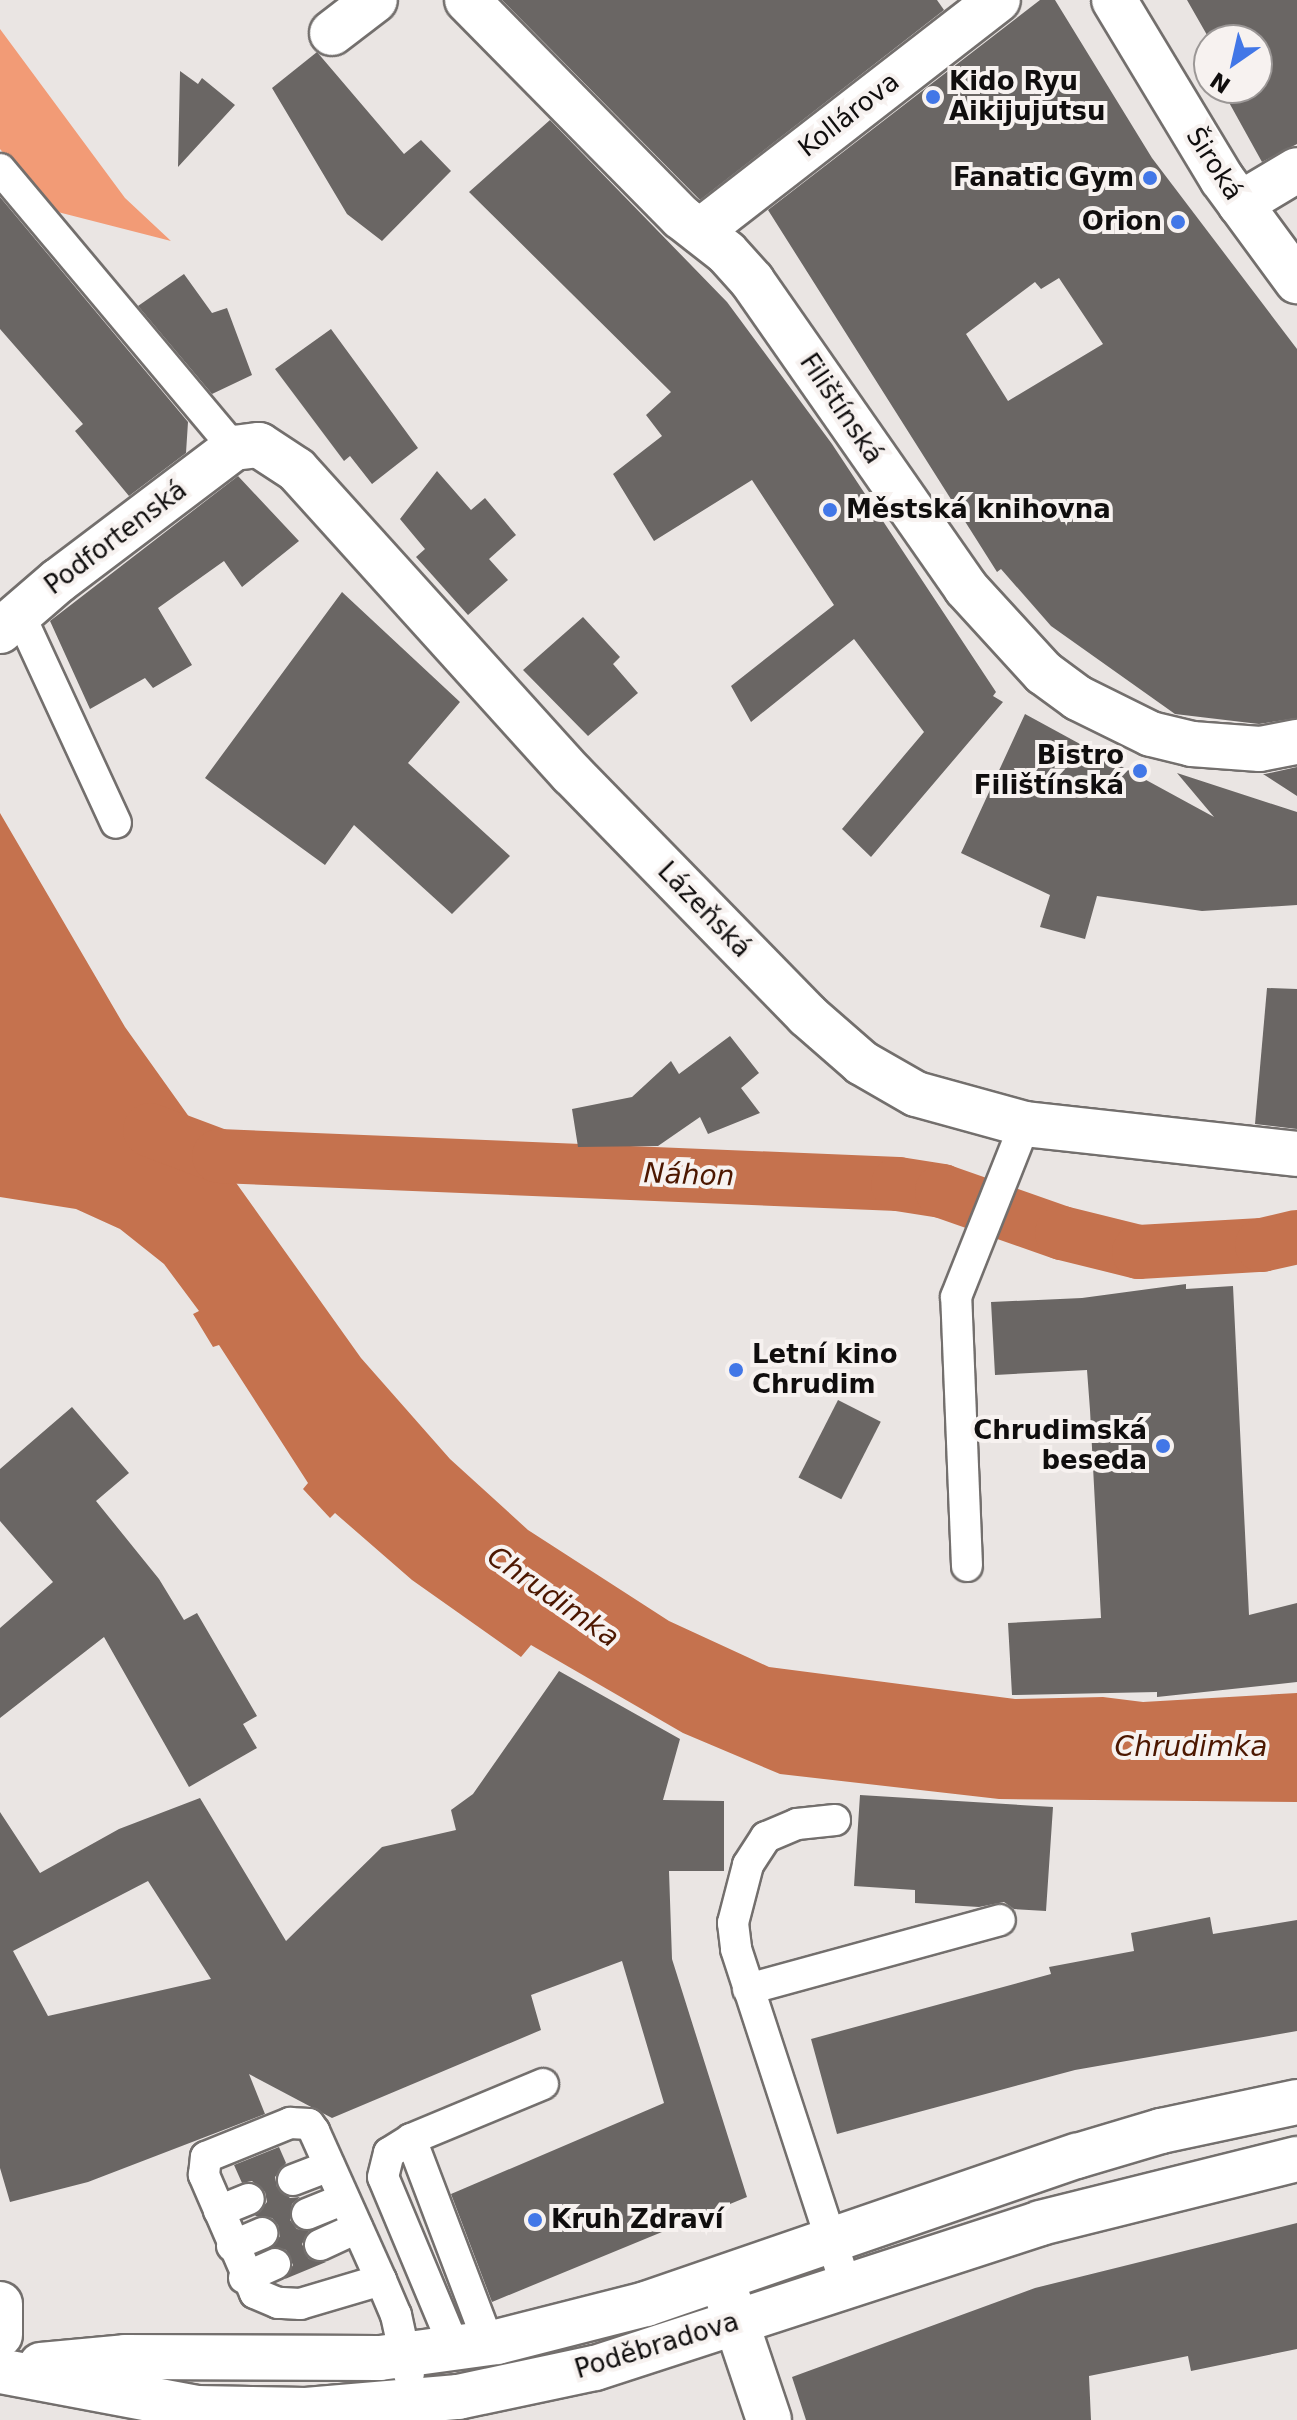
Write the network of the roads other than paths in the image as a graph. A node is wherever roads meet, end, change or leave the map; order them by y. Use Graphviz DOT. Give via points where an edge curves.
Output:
graph roads {
  1 [pos="375,0"];
  2 [pos="467,0"];
  3 [pos="998,0"];
  4 [pos="1114,0"];
  5 [pos="332,33"];
  6 [pos="0,169"];
  7 [pos="1297,170"];
  8 [pos="1240,204"];
  9 [pos="700,231"];
  10 [pos="1297,281"];
  11 [pos="234,448"];
  12 [pos="10,622"];
  13 [pos="1297,742"];
  14 [pos="116,823"];
  15 [pos="1025,1124"];
  16 [pos="1297,1154"];
  17 [pos="967,1566"];
  18 [pos="835,1820"];
  19 [pos="1000,1920"];
  20 [pos="748,1989"];
  21 [pos="543,2084"];
  22 [pos="1297,2102"];
  23 [pos="1297,2159"];
  24 [pos="329,2166"];
  25 [pos="293,2180"];
  26 [pos="249,2199"];
  27 [pos="344,2199"];
  28 [pos="219,2211"];
  29 [pos="307,2214"];
  30 [pos="357,2228"];
  31 [pos="262,2233"];
  32 [pos="830,2241"];
  33 [pos="320,2245"];
  34 [pos="232,2246"];
  35 [pos="275,2264"];
  36 [pos="244,2278"];
  37 [pos="721,2278"];
  38 [pos="381,2280"];
  39 [pos="846,2286"];
  40 [pos="0,2304"];
  41 [pos="737,2322"];
  42 [pos="0,2335"];
  43 [pos="472,2346"];
  44 [pos="407,2356"];
  45 [pos="0,2370"];
  46 [pos="412,2404"];
  47 [pos="769,2420"];
  1 -- 5 [label="street"];
  2 -- 9 [label="street, Filištínská"];
  3 -- 9 [label="street, Kollárova"];
  4 -- 8 [label="street, Široká"];
  6 -- 11 [label="lane"];
  7 -- 8 [label="street"];
  8 -- 10 [label="street, Široká"];
  9 -- 13 [label="street, Filištínská" via="752,281 966,588 1044,673 1078,698 1151,734 1248,748"];
  11 -- 12 [label="street, Podfortenská"];
  11 -- 15 [label="street, Lázeňská" via="259,445 297,470 572,774 807,1015 862,1063 916,1094"];
  12 -- 14 [label="lane"];
  15 -- 16 [label="street, Lázeňská"];
  15 -- 17 [label="lane" via="956,1297"];
  18 -- 20 [label="lane" via="781,1828 756,1850 733,1923"];
  19 -- 20 [label="lane"];
  20 -- 32 [label="lane"];
  21 -- 43 [label="lane" via="411,2139"];
  22 -- 32 [label="street, Poděbradova" via="1147,2135"];
  23 -- 39 [label="street, Poděbradova" via="1130,2197"];
  24 -- 25 [label="lane"];
  24 -- 27 [label="lane"];
  24 -- 28 [label="lane" via="314,2131 303,2121 210,2154 203,2169"];
  26 -- 28 [label="lane"];
  27 -- 29 [label="lane"];
  27 -- 30 [label="lane"];
  28 -- 34 [label="lane"];
  30 -- 33 [label="lane"];
  30 -- 38 [label="lane"];
  31 -- 34 [label="lane"];
  32 -- 37 [label="street, Poděbradova"];
  32 -- 39 [label="lane"];
  34 -- 36 [label="lane"];
  35 -- 36 [label="lane"];
  36 -- 38 [label="lane" via="262,2297 290,2304"];
  37 -- 41 [label="street"];
  37 -- 43 [label="street, Poděbradova" via="631,2308"];
  38 -- 44 [label="lane"];
  39 -- 41 [label="street, Poděbradova"];
  40 -- 42 [label="street"];
  41 -- 46 [label="street, Poděbradova" via="595,2368"];
  41 -- 47 [label="street"];
  43 -- 44 [label="street, Poděbradova"];
  44 -- 45 [label="street, Poděbradova" via="287,2361 125,2357"];
  44 -- 46 [label="lane"];
  45 -- 46 [label="street, Poděbradova" via="197,2408"];
}
